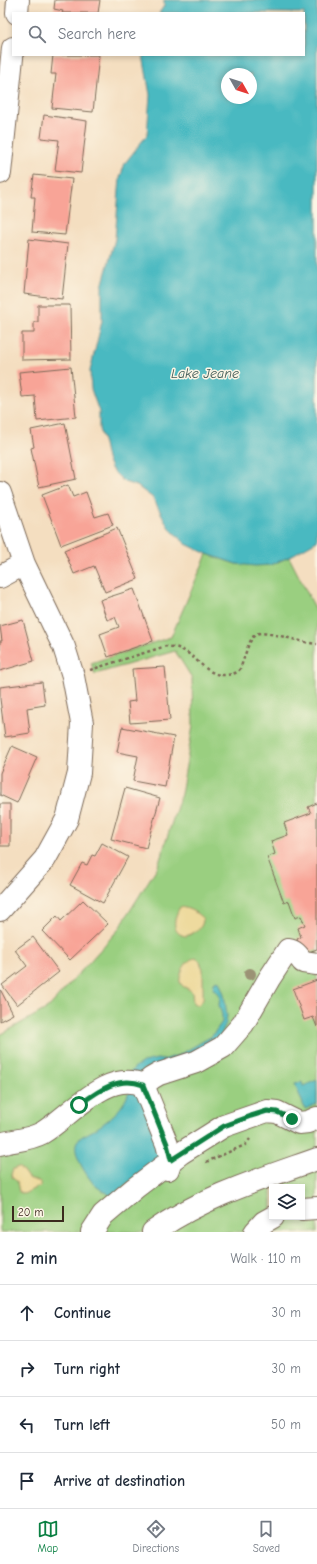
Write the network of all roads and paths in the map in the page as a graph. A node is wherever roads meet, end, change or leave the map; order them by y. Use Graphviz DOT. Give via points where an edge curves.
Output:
graph roads {
  1 [pos="18,0"];
  2 [pos="17,12"];
  3 [pos="12,56"];
  4 [pos="0,174"];
  5 [pos="0,492"];
  6 [pos="24,564"];
  7 [pos="0,577"];
  8 [pos="317,644"];
  9 [pos="73,676"];
  10 [pos="0,910"];
  11 [pos="317,964"];
  12 [pos="143,1085"];
  13 [pos="317,1118"];
  14 [pos="0,1144"];
  15 [pos="317,1159"];
  16 [pos="170,1164"];
  17 [pos="317,1208"];
  18 [pos="305,1209"];
  19 [pos="269,1219"];
  20 [pos="92,1232"];
  21 [pos="153,1232"];
  22 [pos="255,1232"];
  1 -- 2 [label="street"];
  3 -- 4 [label="street"];
  5 -- 6 [label="street"];
  6 -- 7 [label="street"];
  6 -- 9 [label="street" via="64,648"];
  8 -- 9 [label="path" via="259,633 251,641 237,673 219,676 178,648 166,646"];
  9 -- 10 [label="street" via="82,723 79,773 67,819 45,859"];
  11 -- 12 [label="street" via="303,962 293,950 288,950 243,1024 223,1047 196,1062 159,1074"];
  12 -- 14 [label="street" via="130,1081 111,1085 84,1101 42,1133"];
  12 -- 16 [label="street" via="167,1144"];
  13 -- 16 [label="street" via="300,1123 277,1112 267,1111 224,1126"];
  15 -- 21 [label="street" via="212,1199"];
  16 -- 20 [label="street" via="135,1188 103,1215"];
  17 -- 18 [label="street"];
  19 -- 22 [label="street"];
}
